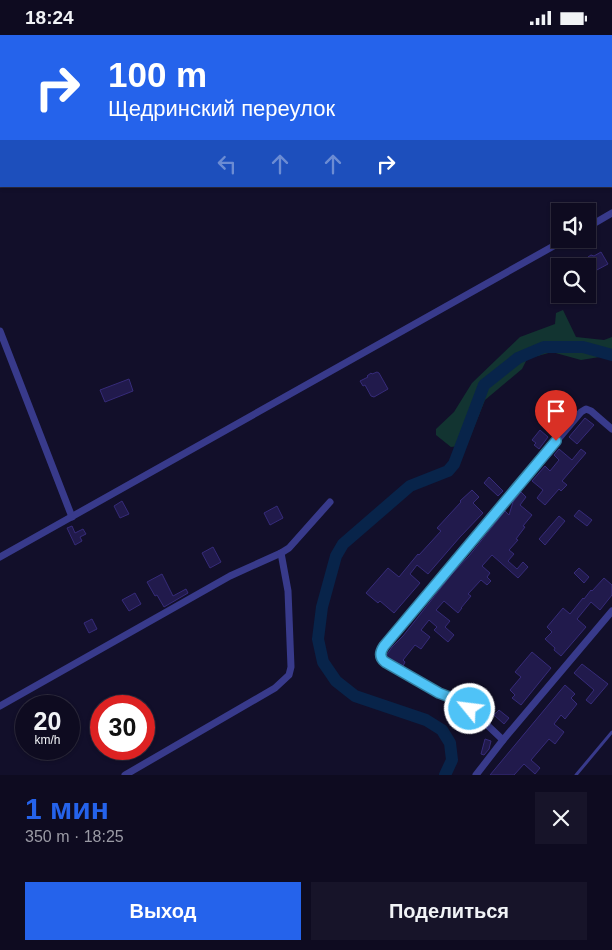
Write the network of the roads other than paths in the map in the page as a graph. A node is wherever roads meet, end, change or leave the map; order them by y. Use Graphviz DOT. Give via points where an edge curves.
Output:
graph roads {
  1 [pos="612,213"];
  2 [pos="596,222"];
  3 [pos="551,247"];
  4 [pos="0,331"];
  5 [pos="612,429"];
  6 [pos="330,502"];
  7 [pos="72,517"];
  8 [pos="282,553"];
  9 [pos="0,557"];
  10 [pos="612,611"];
  11 [pos="0,706"];
  12 [pos="612,732"];
  13 [pos="503,740"];
  14 [pos="125,775"];
  15 [pos="476,775"];
  16 [pos="576,775"];
  1 -- 2 [label="street"];
  3 -- 7 [label="street"];
  4 -- 7 [label="street"];
  5 -- 13 [label="street" via="590,411 581,412 381,650 380,655 385,662 465,704"];
  6 -- 8 [label="street"];
  7 -- 9 [label="street"];
  8 -- 11 [label="street" via="230,576"];
  8 -- 14 [label="street" via="288,591 289,675 275,688"];
  10 -- 13 [label="street"];
  12 -- 16 [label="lane"];
  13 -- 15 [label="street"];
}
